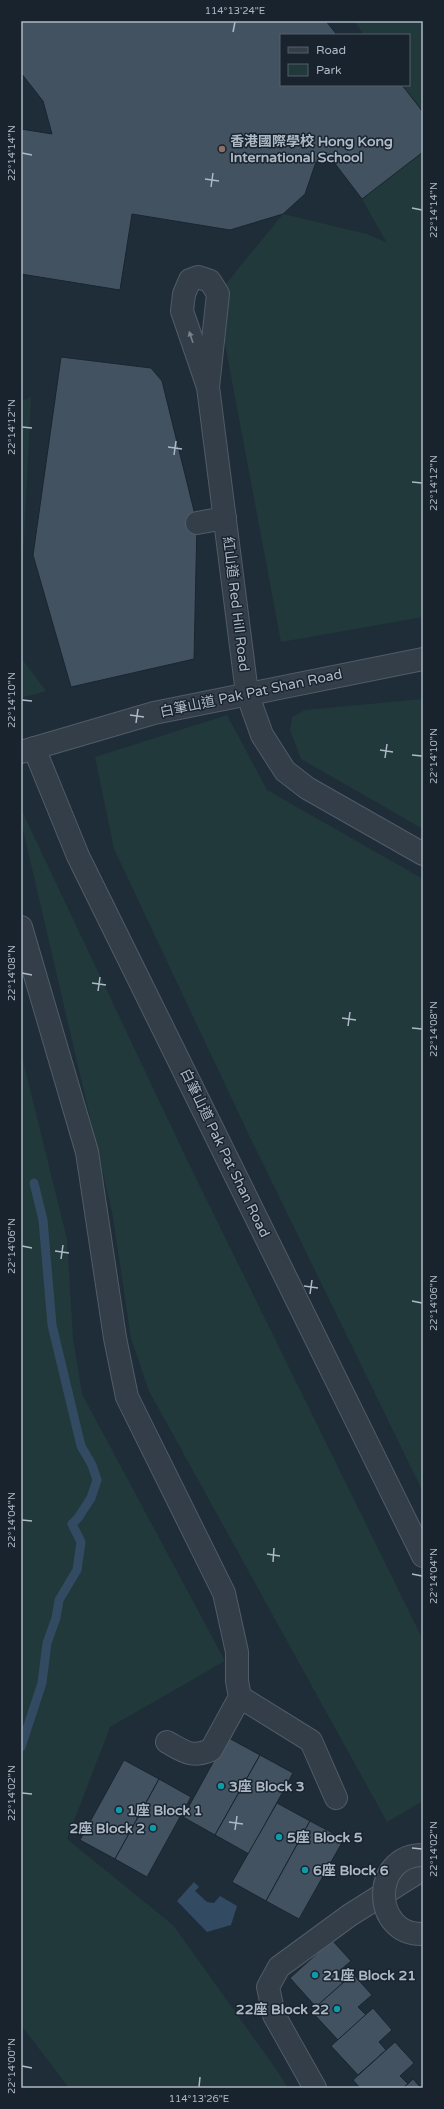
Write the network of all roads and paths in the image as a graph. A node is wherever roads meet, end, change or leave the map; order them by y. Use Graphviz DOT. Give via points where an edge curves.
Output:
graph roads {
  1 [pos="208,387"];
  2 [pos="225,518"];
  3 [pos="196,523"];
  4 [pos="423,658"];
  5 [pos="247,693"];
  6 [pos="28,750"];
  7 [pos="423,854"];
  8 [pos="21,927"];
  9 [pos="423,1556"];
  10 [pos="240,1697"];
  11 [pos="167,1742"];
  12 [pos="336,1798"];
  13 [pos="423,1856"];
  14 [pos="423,1869"];
  15 [pos="422,1936"];
  16 [pos="315,2088"];
  1 -- 2 [label="street, 紅山道 Red Hill Road"];
  2 -- 3 [label="street"];
  2 -- 5 [label="street, 紅山道 Red Hill Road"];
  4 -- 5 [label="street, 白筆山道 Pak Pat Shan Road"];
  5 -- 6 [label="street, 白筆山道 Pak Pat Shan Road" via="154,713"];
  5 -- 7 [label="street, 紅山道 Red Hill Road" via="262,735 285,771 307,788"];
  6 -- 9 [label="street, 白筆山道 Pak Pat Shan Road"];
  8 -- 10 [label="street" via="86,1152 115,1338 127,1397 224,1593 237,1652"];
  10 -- 11 [label="street" via="211,1750 195,1755"];
  10 -- 12 [label="street" via="311,1742"];
  13 -- 15 [label="street, bridge" via="405,1859 396,1866 388,1874 383,1893 385,1905 392,1919 408,1931"];
  14 -- 16 [label="street" via="350,1915 279,1967 268,1987 274,2015"];
}
